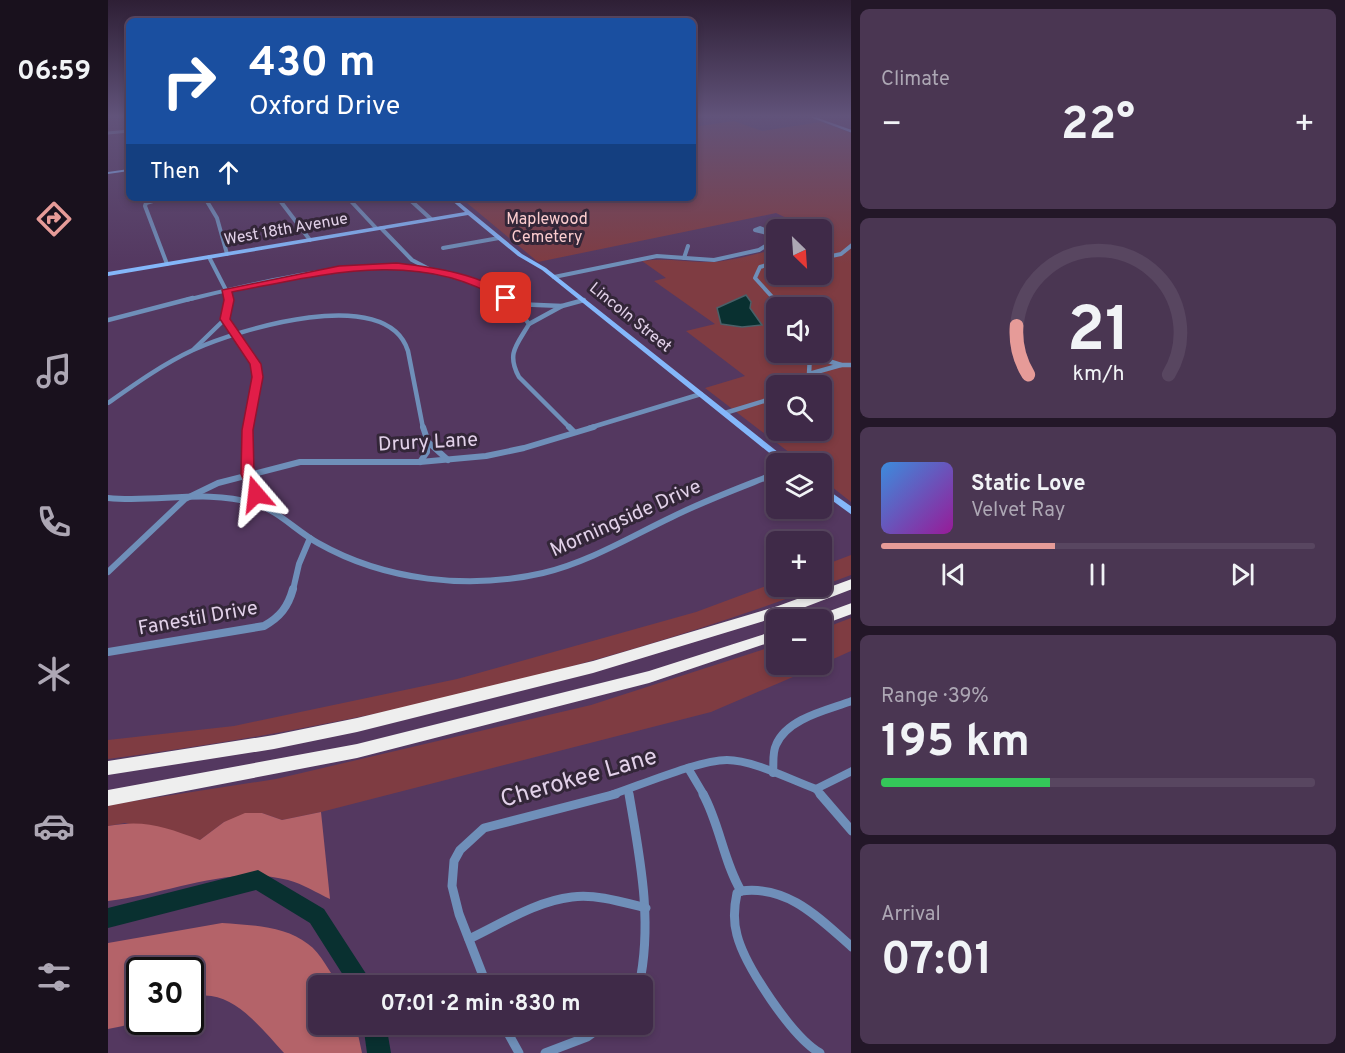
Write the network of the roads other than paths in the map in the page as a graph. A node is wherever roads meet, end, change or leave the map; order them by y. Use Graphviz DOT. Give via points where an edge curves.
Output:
graph roads {
  1 [pos="126,170"];
  2 [pos="108,173"];
  3 [pos="154,201"];
  4 [pos="207,201"];
  5 [pos="280,201"];
  6 [pos="351,201"];
  7 [pos="411,201"];
  8 [pos="454,201"];
  9 [pos="468,213"];
  10 [pos="430,219"];
  11 [pos="378,228"];
  12 [pos="499,238"];
  13 [pos="310,240"];
  14 [pos="688,246"];
  15 [pos="766,246"];
  16 [pos="851,247"];
  17 [pos="443,248"];
  18 [pos="227,254"];
  19 [pos="832,256"];
  20 [pos="209,257"];
  21 [pos="684,258"];
  22 [pos="412,260"];
  23 [pos="167,264"];
  24 [pos="766,265"];
  25 [pos="404,266"];
  26 [pos="431,270"];
  27 [pos="108,274"];
  28 [pos="554,277"];
  29 [pos="227,290"];
  30 [pos="773,297"];
  31 [pos="584,300"];
  32 [pos="514,304"];
  33 [pos="562,306"];
  34 [pos="225,319"];
  35 [pos="108,320"];
  36 [pos="529,324"];
  37 [pos="233,334"];
  38 [pos="194,350"];
  39 [pos="832,362"];
  40 [pos="808,363"];
  41 [pos="841,365"];
  42 [pos="851,365"];
  43 [pos="809,374"];
  44 [pos="701,394"];
  45 [pos="766,400"];
  46 [pos="108,404"];
  47 [pos="725,413"];
  48 [pos="574,432"];
  49 [pos="427,440"];
  50 [pos="775,453"];
  51 [pos="448,460"];
  52 [pos="420,462"];
  53 [pos="248,474"];
  54 [pos="766,477"];
  55 [pos="190,496"];
  56 [pos="832,497"];
  57 [pos="108,498"];
  58 [pos="253,503"];
  59 [pos="851,511"];
  60 [pos="310,538"];
  61 [pos="108,572"];
  62 [pos="851,584"];
  63 [pos="851,608"];
  64 [pos="832,616"];
  65 [pos="766,639"];
  66 [pos="108,652"];
  67 [pos="851,701"];
  68 [pos="108,768"];
  69 [pos="688,768"];
  70 [pos="851,772"];
  71 [pos="773,773"];
  72 [pos="816,789"];
  73 [pos="628,790"];
  74 [pos="108,798"];
  75 [pos="851,830"];
  76 [pos="741,891"];
  77 [pos="646,908"];
  78 [pos="469,939"];
  79 [pos="851,946"];
  80 [pos="483,975"];
  81 [pos="642,975"];
  82 [pos="509,1035"];
  83 [pos="590,1035"];
  84 [pos="519,1053"];
  85 [pos="545,1053"];
  86 [pos="820,1053"];
  1 -- 2 [label="street"];
  3 -- 23 [label="street" via="145,206"];
  4 -- 18 [label="street" via="217,218"];
  5 -- 13 [label="street"];
  6 -- 11 [label="street"];
  7 -- 10 [label="street"];
  8 -- 9 [label="street, Lincoln Street"];
  9 -- 10 [label="street, West 18th Avenue"];
  9 -- 12 [label="street, Lincoln Street"];
  10 -- 11 [label="street, West 18th Avenue"];
  11 -- 13 [label="street, West 18th Avenue"];
  11 -- 22 [label="street"];
  12 -- 17 [label="street"];
  12 -- 28 [label="street, Lincoln Street"];
  13 -- 18 [label="street, West 18th Avenue"];
  14 -- 21 [label="street"];
  15 -- 21 [label="street" via="714,260"];
  16 -- 19 [label="street"];
  18 -- 20 [label="street, West 18th Avenue"];
  20 -- 23 [label="street, West 18th Avenue"];
  20 -- 29 [label="street"];
  21 -- 28 [label="street" via="650,257"];
  22 -- 25 [label="street"];
  22 -- 26 [label="street"];
  23 -- 27 [label="street, West 18th Avenue"];
  24 -- 30 [label="street" via="760,267 755,278"];
  25 -- 26 [label="street"];
  25 -- 29 [label="street" via="339,269"];
  26 -- 32 [label="street" via="488,287"];
  28 -- 31 [label="street, Lincoln Street"];
  29 -- 34 [label="street"];
  29 -- 35 [label="street"];
  31 -- 33 [label="street"];
  31 -- 44 [label="street, Lincoln Street"];
  32 -- 33 [label="street"];
  32 -- 36 [label="street"];
  33 -- 36 [label="street"];
  34 -- 37 [label="street"];
  34 -- 38 [label="street"];
  36 -- 48 [label="street" via="516,340 513,368"];
  37 -- 38 [label="street"];
  37 -- 49 [label="street" via="315,316 351,316 384,324 401,337 408,351"];
  37 -- 53 [label="street" via="255,364 258,377 248,430"];
  38 -- 46 [label="street" via="147,375"];
  39 -- 41 [label="street"];
  40 -- 43 [label="street"];
  41 -- 42 [label="street"];
  41 -- 43 [label="street"];
  44 -- 47 [label="street, Lincoln Street"];
  44 -- 48 [label="street, Drury Lane"];
  45 -- 47 [label="street"];
  47 -- 50 [label="street, Lincoln Street"];
  48 -- 51 [label="street, Drury Lane" via="524,448"];
  49 -- 51 [label="street"];
  49 -- 52 [label="street"];
  51 -- 52 [label="street, Drury Lane"];
  52 -- 53 [label="street, Drury Lane" via="319,460"];
  53 -- 55 [label="street, Drury Lane"];
  53 -- 58 [label="street" via="256,489"];
  54 -- 60 [label="street, Morningside Drive" via="700,503 574,564 515,578 453,581 410,576 366,566"];
  55 -- 57 [label="street, Morningside Drive"];
  55 -- 58 [label="street, Morningside Drive"];
  55 -- 61 [label="street"];
  56 -- 59 [label="street"];
  58 -- 60 [label="street, Morningside Drive" via="272,510"];
  60 -- 66 [label="street, Fanestil Drive" via="287,608 277,620 264,626"];
  62 -- 68 [label="highway" via="782,610 593,666 379,720 274,742"];
  63 -- 64 [label="highway"];
  65 -- 74 [label="highway" via="649,677 389,743"];
  67 -- 71 [label="street" via="790,726 775,746"];
  69 -- 71 [label="street, Cherokee Lane" via="729,760"];
  69 -- 73 [label="street, Cherokee Lane"];
  69 -- 76 [label="street" via="711,810 729,872"];
  70 -- 72 [label="street"];
  71 -- 72 [label="street, Cherokee Lane"];
  72 -- 75 [label="street"];
  73 -- 77 [label="street"];
  73 -- 78 [label="street, Cherokee Lane" via="484,828 469,837 455,857 451,874 453,899"];
  76 -- 79 [label="street" via="768,889 789,897"];
  76 -- 86 [label="street" via="737,893 733,913 738,939 757,979 805,1043"];
  77 -- 78 [label="street" via="593,897 570,897"];
  77 -- 81 [label="street" via="649,928"];
  78 -- 80 [label="street, Cherokee Lane"];
  82 -- 84 [label="street"];
  83 -- 85 [label="street"];
}
